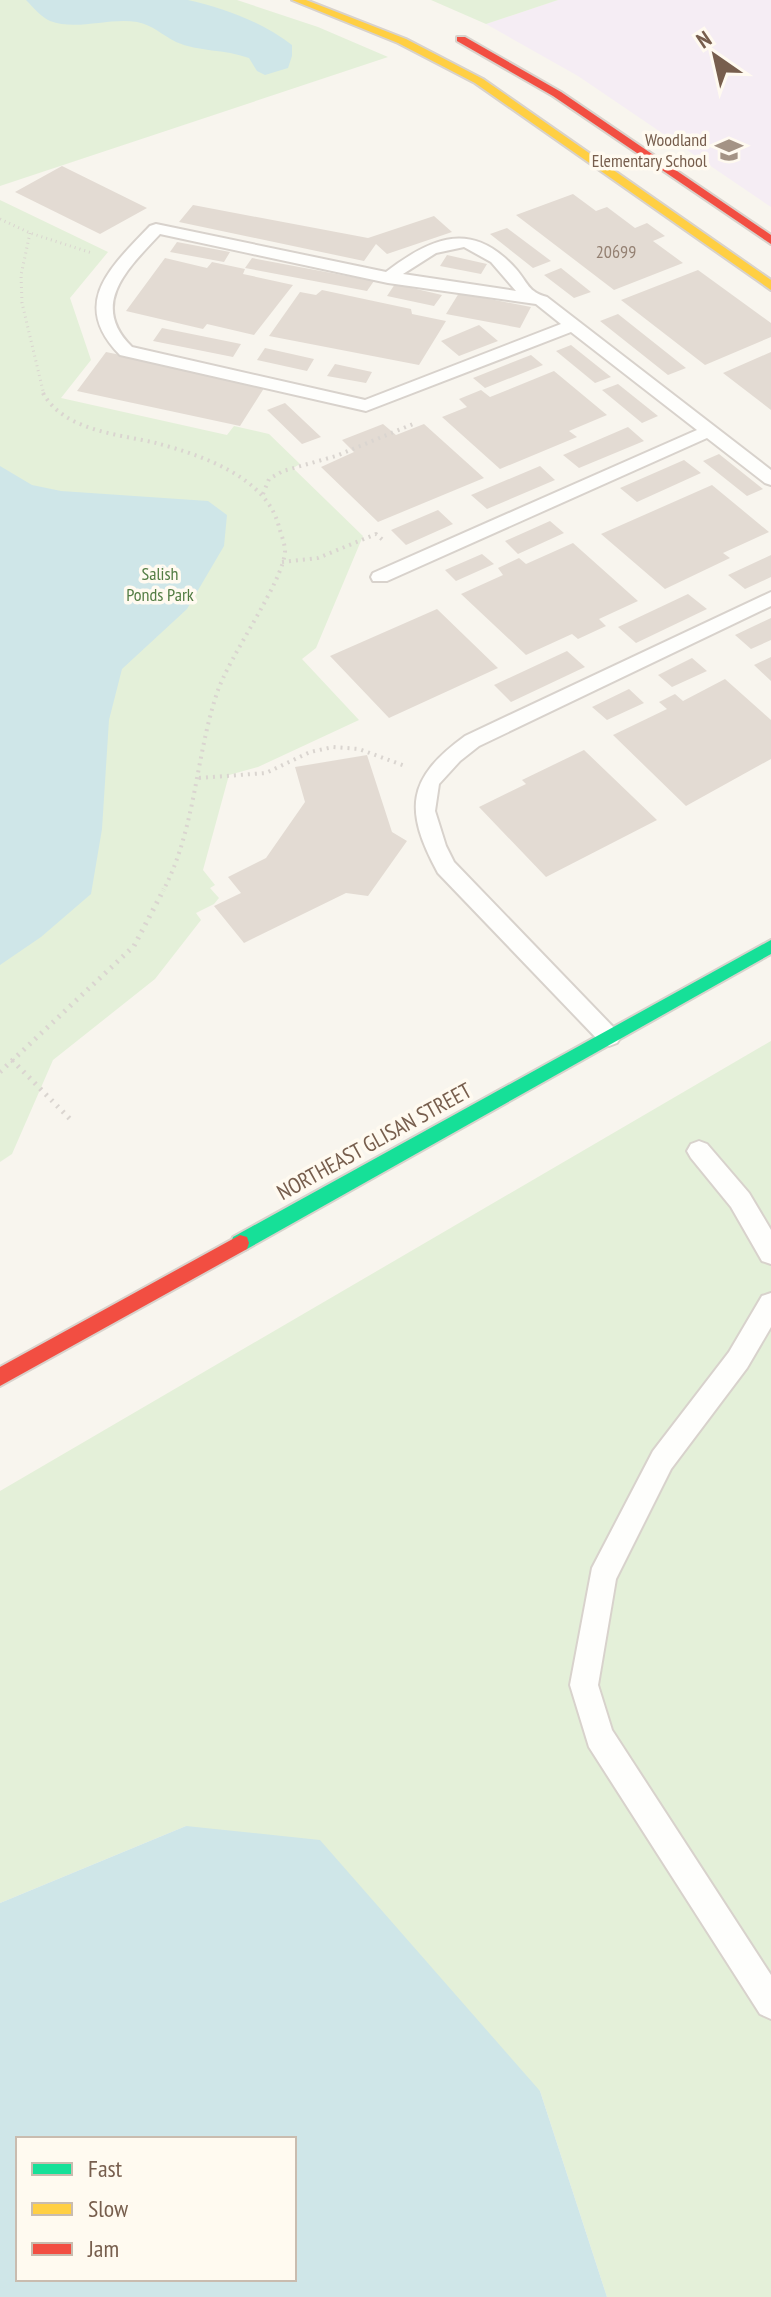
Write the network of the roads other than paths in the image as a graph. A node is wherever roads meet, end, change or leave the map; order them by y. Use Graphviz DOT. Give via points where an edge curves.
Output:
graph roads {
  1 [pos="297,0"];
  2 [pos="443,31"];
  3 [pos="771,240"];
  4 [pos="388,278"];
  5 [pos="771,286"];
  6 [pos="529,298"];
  7 [pos="573,325"];
  8 [pos="709,431"];
  9 [pos="771,479"];
  10 [pos="380,577"];
  11 [pos="771,598"];
  12 [pos="771,946"];
  13 [pos="609,1037"];
  14 [pos="699,1151"];
  15 [pos="771,1253"];
  16 [pos="771,1304"];
  17 [pos="0,1377"];
  18 [pos="771,2003"];
  1 -- 5 [label="main road" via="402,41 479,81"];
  2 -- 3 [label="main road" via="557,94"];
  4 -- 6 [label="lane"];
  4 -- 6 [label="lane" via="416,255 457,241 480,245 495,256"];
  4 -- 7 [label="lane" via="156,229 123,263 105,295 105,315 110,339 126,351 366,406"];
  6 -- 7 [label="lane" via="541,300"];
  7 -- 8 [label="lane"];
  8 -- 9 [label="lane"];
  8 -- 10 [label="lane"];
  11 -- 13 [label="lane" via="472,741 430,775 424,798 428,833 446,867"];
  12 -- 13 [label="main road, NORTHEAST GLISAN STREET"];
  13 -- 17 [label="main road, NORTHEAST GLISAN STREET"];
  14 -- 15 [label="lane" via="740,1200"];
  16 -- 18 [label="lane" via="738,1360 662,1460 602,1577 584,1685 599,1737"];
}
